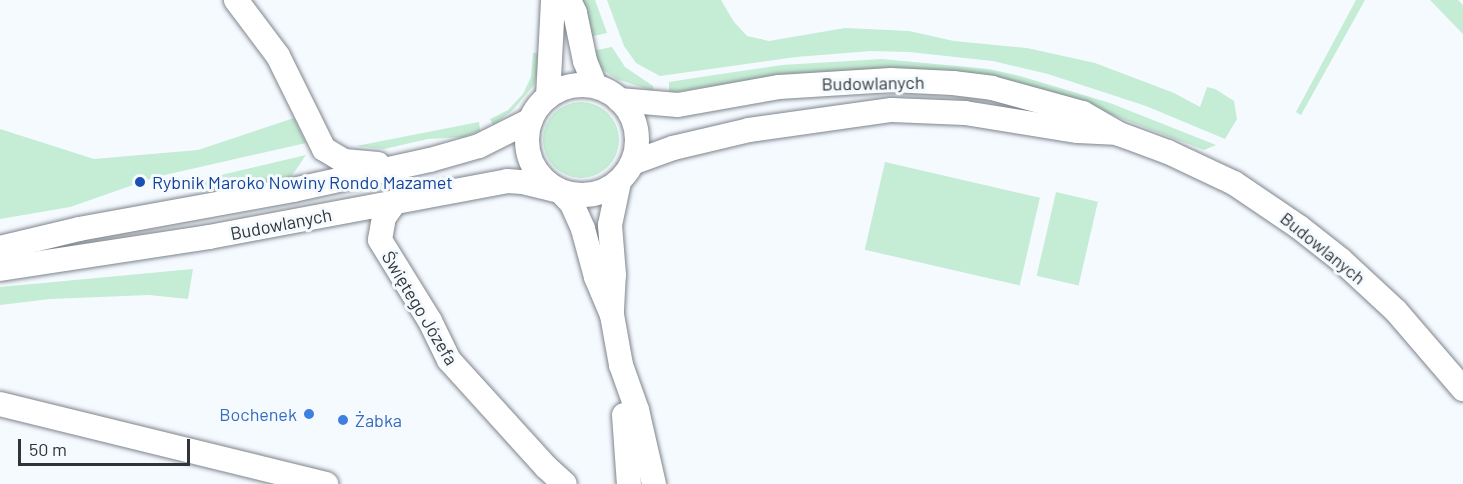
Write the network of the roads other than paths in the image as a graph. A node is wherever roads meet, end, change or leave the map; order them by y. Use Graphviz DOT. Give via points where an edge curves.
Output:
graph roads {
  1 [pos="236,0"];
  2 [pos="553,0"];
  3 [pos="568,0"];
  4 [pos="595,86"];
  5 [pos="548,97"];
  6 [pos="620,100"];
  7 [pos="531,120"];
  8 [pos="1119,134"];
  9 [pos="324,149"];
  10 [pos="407,165"];
  11 [pos="626,172"];
  12 [pos="304,188"];
  13 [pos="560,191"];
  14 [pos="395,202"];
  15 [pos="0,248"];
  16 [pos="0,269"];
  17 [pos="612,315"];
  18 [pos="621,365"];
  19 [pos="1463,390"];
  20 [pos="0,404"];
  21 [pos="326,484"];
  22 [pos="565,484"];
  23 [pos="629,484"];
  24 [pos="654,484"];
  1 -- 9 [label="street" via="278,56"];
  2 -- 5 [label="street"];
  3 -- 4 [label="street"];
  4 -- 5 [label="street" via="570,86"];
  4 -- 6 [label="street"];
  5 -- 7 [label="street"];
  6 -- 8 [label="street, Budowlanych" via="678,105 789,86 883,80 953,83 1008,92 1083,113"];
  6 -- 11 [label="street" via="636,125 638,141"];
  7 -- 10 [label="street, Budowlanych" via="479,146"];
  7 -- 13 [label="street" via="527,140 531,161 543,179"];
  8 -- 11 [label="street, Budowlanych" via="964,113 892,110 749,130 673,148"];
  8 -- 19 [label="street, Budowlanych" via="1234,183 1299,227 1396,311"];
  9 -- 10 [label="street" via="344,161"];
  9 -- 12 [label="street"];
  10 -- 12 [label="street, Budowlanych"];
  11 -- 13 [label="street" via="606,190 591,195"];
  11 -- 17 [label="street" via="610,225 615,275"];
  12 -- 15 [label="street, Budowlanych" via="79,229"];
  13 -- 14 [label="street, Budowlanych" via="507,181"];
  13 -- 17 [label="street" via="570,201 580,223"];
  14 -- 16 [label="street, Budowlanych" via="209,237"];
  14 -- 22 [label="street, Świętego Józefa" via="384,217 380,240 449,360"];
  17 -- 18 [label="street"];
  18 -- 23 [label="street"];
  18 -- 24 [label="street"];
  20 -- 21 [label="street"];
}
